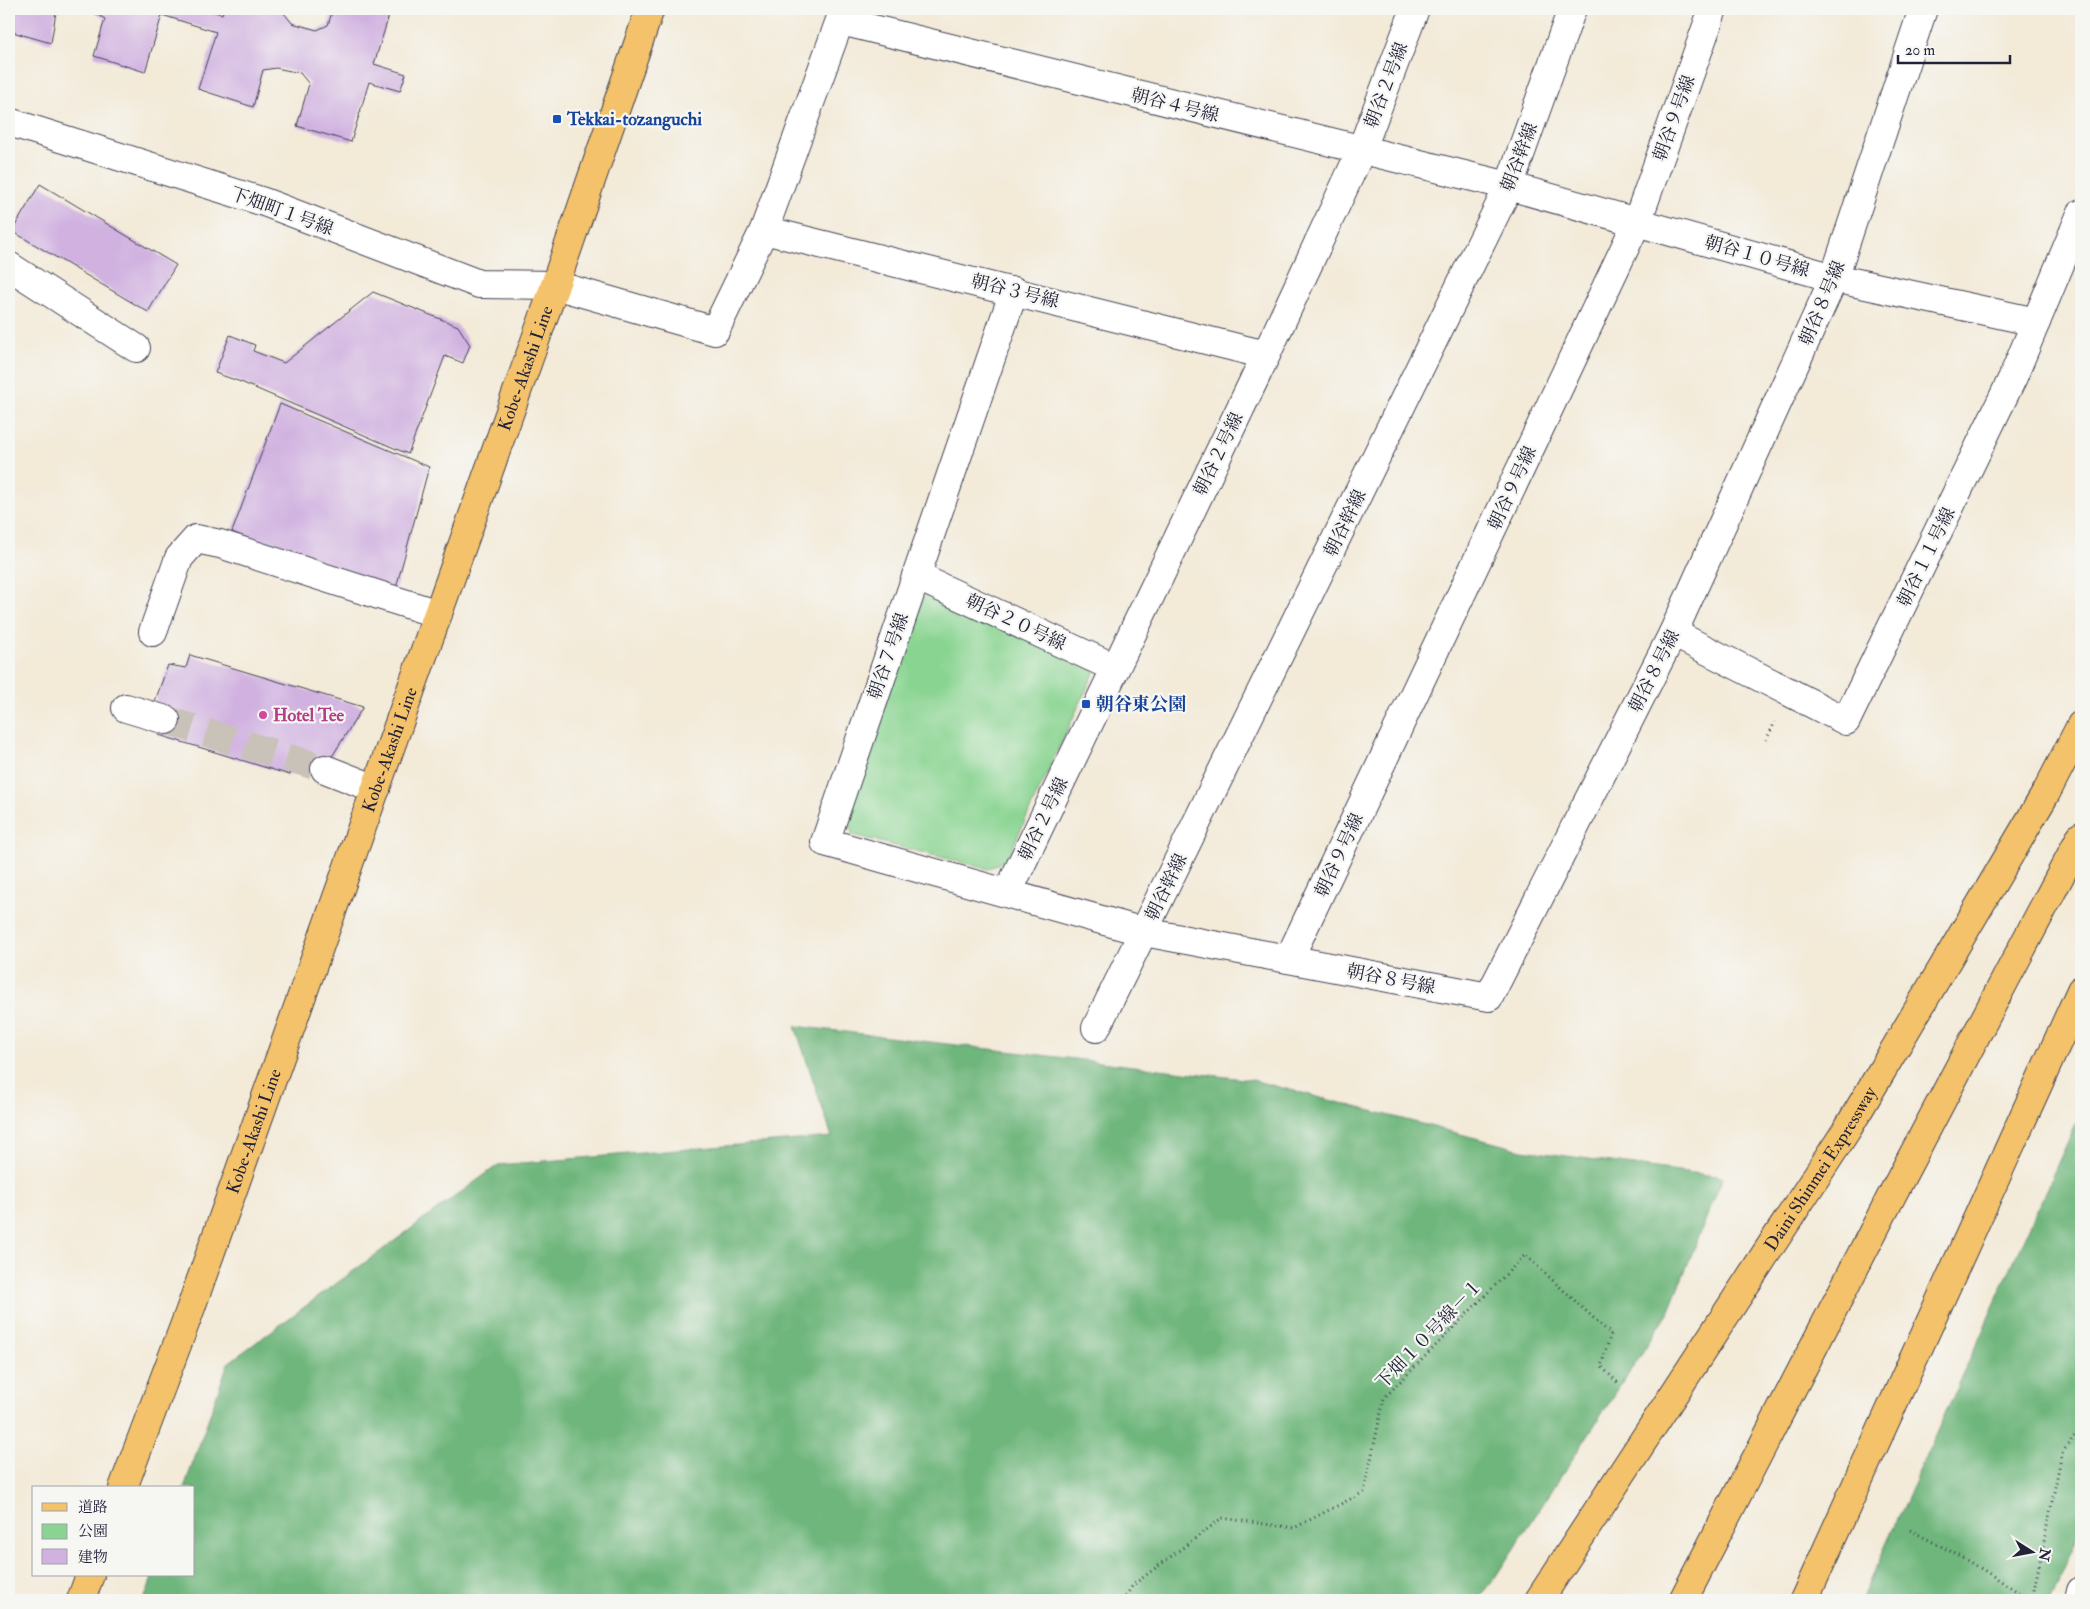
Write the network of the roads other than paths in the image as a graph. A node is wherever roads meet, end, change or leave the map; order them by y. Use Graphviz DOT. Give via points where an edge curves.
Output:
graph roads {
  1 [pos="650,9"];
  2 [pos="1414,9"];
  3 [pos="1572,9"];
  4 [pos="1713,9"];
  5 [pos="1923,9"];
  6 [pos="842,15"];
  7 [pos="9,122"];
  8 [pos="1361,151"];
  9 [pos="1509,186"];
  10 [pos="2081,214"];
  11 [pos="1637,222"];
  12 [pos="764,230"];
  13 [pos="9,266"];
  14 [pos="1834,278"];
  15 [pos="555,285"];
  16 [pos="1014,291"];
  17 [pos="2036,322"];
  18 [pos="136,348"];
  19 [pos="1266,355"];
  20 [pos="916,576"];
  21 [pos="438,614"];
  22 [pos="153,632"];
  23 [pos="1673,633"];
  24 [pos="1115,668"];
  25 [pos="126,708"];
  26 [pos="166,720"];
  27 [pos="2081,725"];
  28 [pos="325,769"];
  29 [pos="376,789"];
  30 [pos="2081,836"];
  31 [pos="1008,892"];
  32 [pos="1144,932"];
  33 [pos="1290,959"];
  34 [pos="2081,990"];
  35 [pos="1096,1028"];
  36 [pos="124,1486"];
  37 [pos="90,1576"];
  38 [pos="81,1600"];
  39 [pos="1539,1600"];
  40 [pos="1683,1600"];
  41 [pos="1804,1600"];
  1 -- 15 [label="main road, Kobe-Akashi Line"];
  2 -- 8 [label="street, 朝谷２号線"];
  3 -- 9 [label="street, 朝谷幹線"];
  4 -- 11 [label="street, 朝谷９号線"];
  5 -- 14 [label="street, 朝谷８号線"];
  6 -- 8 [label="street, 朝谷４号線"];
  6 -- 12 [label="street"];
  7 -- 15 [label="street, 下畑町１号線" via="264,202 479,284"];
  8 -- 9 [label="street, 朝谷４号線"];
  8 -- 19 [label="street, 朝谷２号線"];
  9 -- 11 [label="street, 朝谷１０号線"];
  9 -- 32 [label="street, 朝谷幹線"];
  10 -- 17 [label="street, 朝谷１１号線"];
  11 -- 14 [label="street, 朝谷１０号線"];
  11 -- 33 [label="street, 朝谷９号線"];
  12 -- 15 [label="street, 下畑町１号線" via="715,331"];
  12 -- 16 [label="street, 朝谷３号線"];
  13 -- 18 [label="street"];
  14 -- 17 [label="street, 朝谷１０号線"];
  14 -- 23 [label="street, 朝谷８号線"];
  15 -- 21 [label="main road, Kobe-Akashi Line"];
  16 -- 19 [label="street, 朝谷３号線"];
  16 -- 20 [label="street, 朝谷７号線"];
  17 -- 23 [label="street, 朝谷１１号線" via="2013,377 1846,721"];
  19 -- 24 [label="street, 朝谷２号線"];
  20 -- 24 [label="street, 朝谷２０号線"];
  20 -- 31 [label="street, 朝谷７号線" via="825,842"];
  21 -- 22 [label="street" via="220,544 196,540 179,558"];
  21 -- 29 [label="main road, Kobe-Akashi Line"];
  23 -- 33 [label="street, 朝谷８号線" via="1489,997"];
  24 -- 31 [label="street, 朝谷２号線"];
  25 -- 26 [label="street"];
  27 -- 39 [label="main road, Daini Shinmei Expressway" via="2046,793 1848,1128"];
  28 -- 29 [label="street"];
  29 -- 36 [label="main road, Kobe-Akashi Line"];
  30 -- 40 [label="main road"];
  31 -- 32 [label="street, 朝谷８号線"];
  32 -- 33 [label="street, 朝谷８号線"];
  32 -- 35 [label="street, 朝谷幹線"];
  34 -- 41 [label="main road"];
  37 -- 38 [label="main road"];
}
